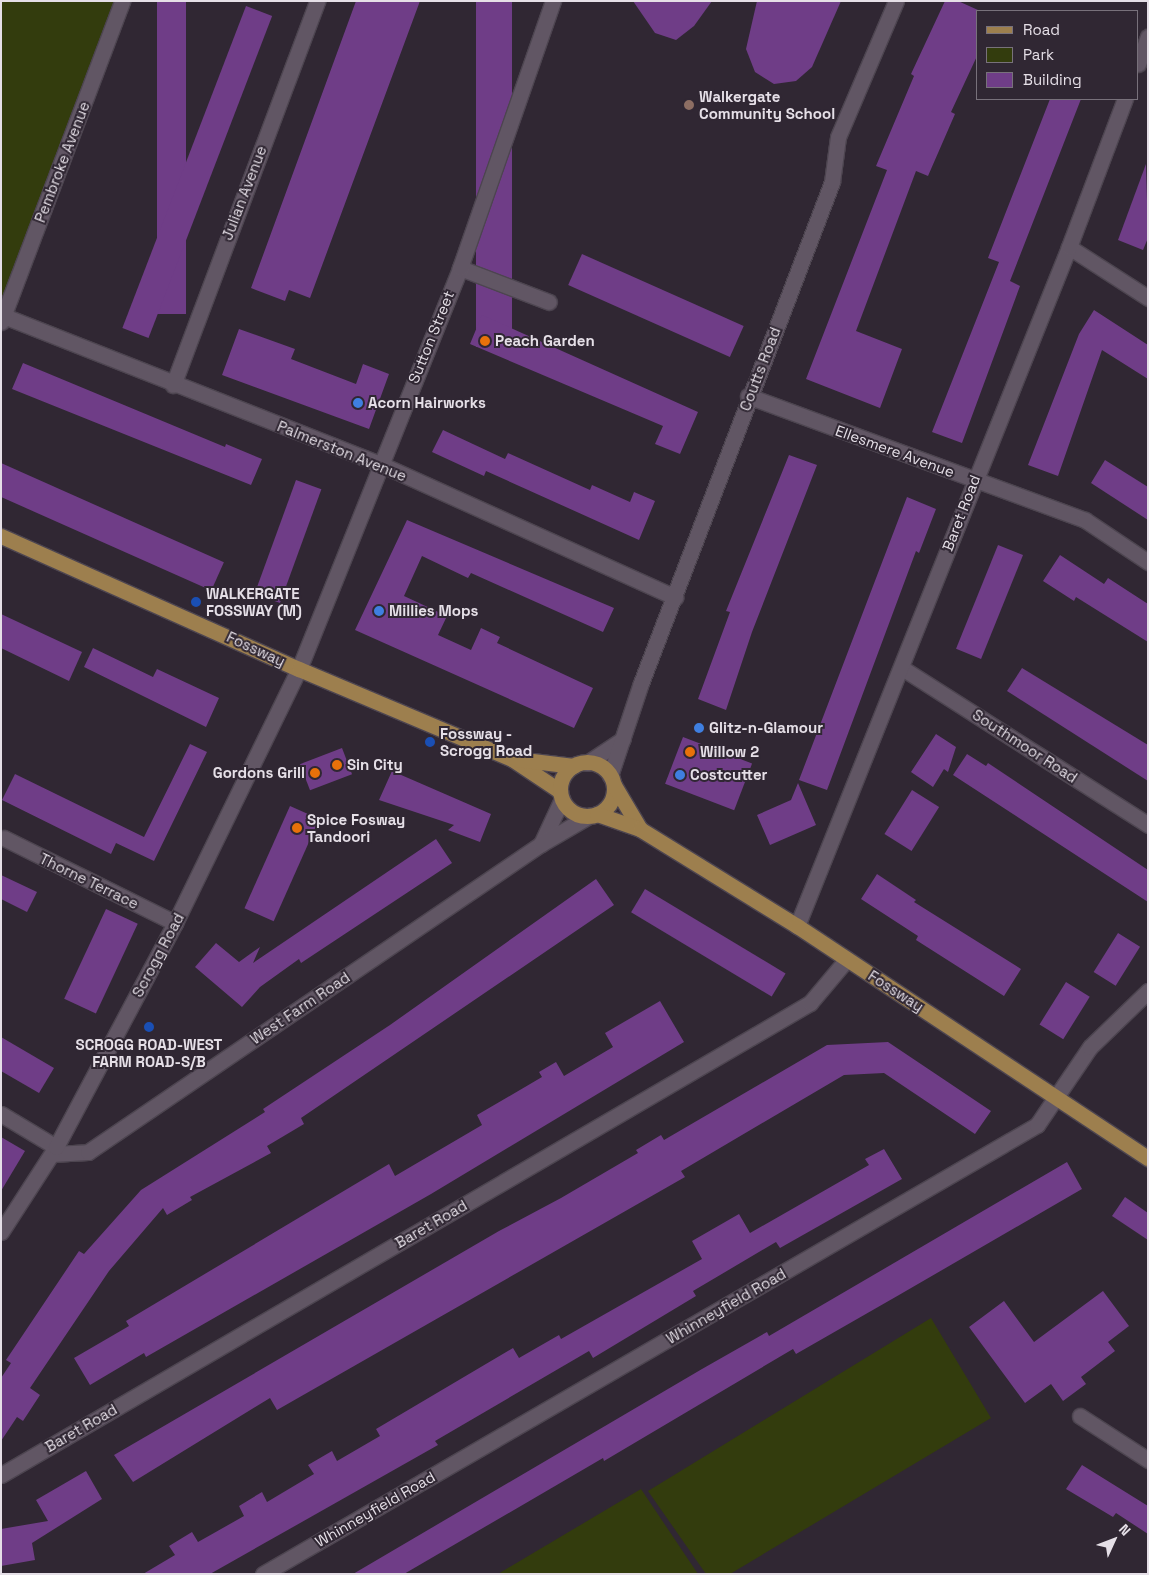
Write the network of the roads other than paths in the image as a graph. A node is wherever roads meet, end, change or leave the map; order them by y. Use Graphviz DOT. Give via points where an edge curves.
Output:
graph roads {
  1 [pos="122,1"];
  2 [pos="317,1"];
  3 [pos="553,1"];
  4 [pos="896,1"];
  5 [pos="1148,38"];
  6 [pos="1139,61"];
  7 [pos="1125,100"];
  8 [pos="1069,248"];
  9 [pos="460,268"];
  10 [pos="1148,298"];
  11 [pos="549,302"];
  12 [pos="2,319"];
  13 [pos="174,385"];
  14 [pos="748,396"];
  15 [pos="380,464"];
  16 [pos="973,480"];
  17 [pos="1,536"];
  18 [pos="1148,562"];
  19 [pos="675,597"];
  20 [pos="902,668"];
  21 [pos="299,669"];
  22 [pos="622,739"];
  23 [pos="512,759"];
  24 [pos="580,764"];
  25 [pos="612,780"];
  26 [pos="561,795"];
  27 [pos="593,815"];
  28 [pos="1148,825"];
  29 [pos="640,829"];
  30 [pos="4,838"];
  31 [pos="541,844"];
  32 [pos="175,923"];
  33 [pos="798,926"];
  34 [pos="848,959"];
  35 [pos="1148,991"];
  36 [pos="1057,1096"];
  37 [pos="1,1114"];
  38 [pos="54,1150"];
  39 [pos="1148,1158"];
  40 [pos="1,1232"];
  41 [pos="1080,1416"];
  42 [pos="1148,1460"];
  43 [pos="1,1474"];
  44 [pos="263,1574"];
  1 -- 12 [label="street, Pembroke Avenue"];
  2 -- 13 [label="street, Julian Avenue"];
  3 -- 9 [label="street, Sutton Street"];
  4 -- 14 [label="street, Coutts Road" via="838,137 832,182"];
  5 -- 6 [label="street"];
  7 -- 8 [label="street, Baret Road"];
  8 -- 10 [label="street"];
  8 -- 16 [label="street, Baret Road"];
  9 -- 11 [label="street"];
  9 -- 15 [label="street, Sutton Street"];
  12 -- 13 [label="street, Palmerston Avenue"];
  13 -- 15 [label="street, Palmerston Avenue"];
  14 -- 16 [label="street, Ellesmere Avenue"];
  14 -- 19 [label="street, Coutts Road"];
  15 -- 19 [label="street, Palmerston Avenue"];
  15 -- 21 [label="street, Sutton Street"];
  16 -- 18 [label="street, Ellesmere Avenue" via="1085,520"];
  16 -- 20 [label="street, Baret Road"];
  17 -- 21 [label="main road, Fossway"];
  19 -- 22 [label="street, Coutts Road"];
  20 -- 28 [label="street, Southmoor Road"];
  20 -- 33 [label="street, Baret Road"];
  21 -- 23 [label="main road, Fossway"];
  21 -- 32 [label="street, Scrogg Road"];
  22 -- 24 [label="street"];
  22 -- 25 [label="street, Coutts Road"];
  23 -- 24 [label="main road, Fossway"];
  23 -- 26 [label="main road, Fossway"];
  24 -- 25 [label="main road" via="604,769"];
  24 -- 26 [label="main road" via="564,775"];
  25 -- 27 [label="main road" via="611,803"];
  25 -- 29 [label="main road, Fossway"];
  26 -- 27 [label="main road" via="573,812"];
  26 -- 31 [label="street"];
  27 -- 29 [label="main road, Fossway"];
  27 -- 31 [label="street, West Farm Road"];
  29 -- 33 [label="main road, Fossway"];
  30 -- 32 [label="street, Thorne Terrace"];
  31 -- 38 [label="street, West Farm Road" via="88,1152"];
  32 -- 38 [label="street, Scrogg Road"];
  33 -- 34 [label="main road, Fossway"];
  34 -- 36 [label="main road, Fossway"];
  34 -- 43 [label="street, Baret Road" via="810,1003"];
  35 -- 36 [label="street, Whinneyfield Road" via="1090,1047"];
  36 -- 39 [label="main road, Fossway"];
  36 -- 44 [label="street, Whinneyfield Road" via="1037,1125"];
  37 -- 38 [label="street"];
  38 -- 40 [label="street, Scrogg Road"];
  41 -- 42 [label="street"];
}
